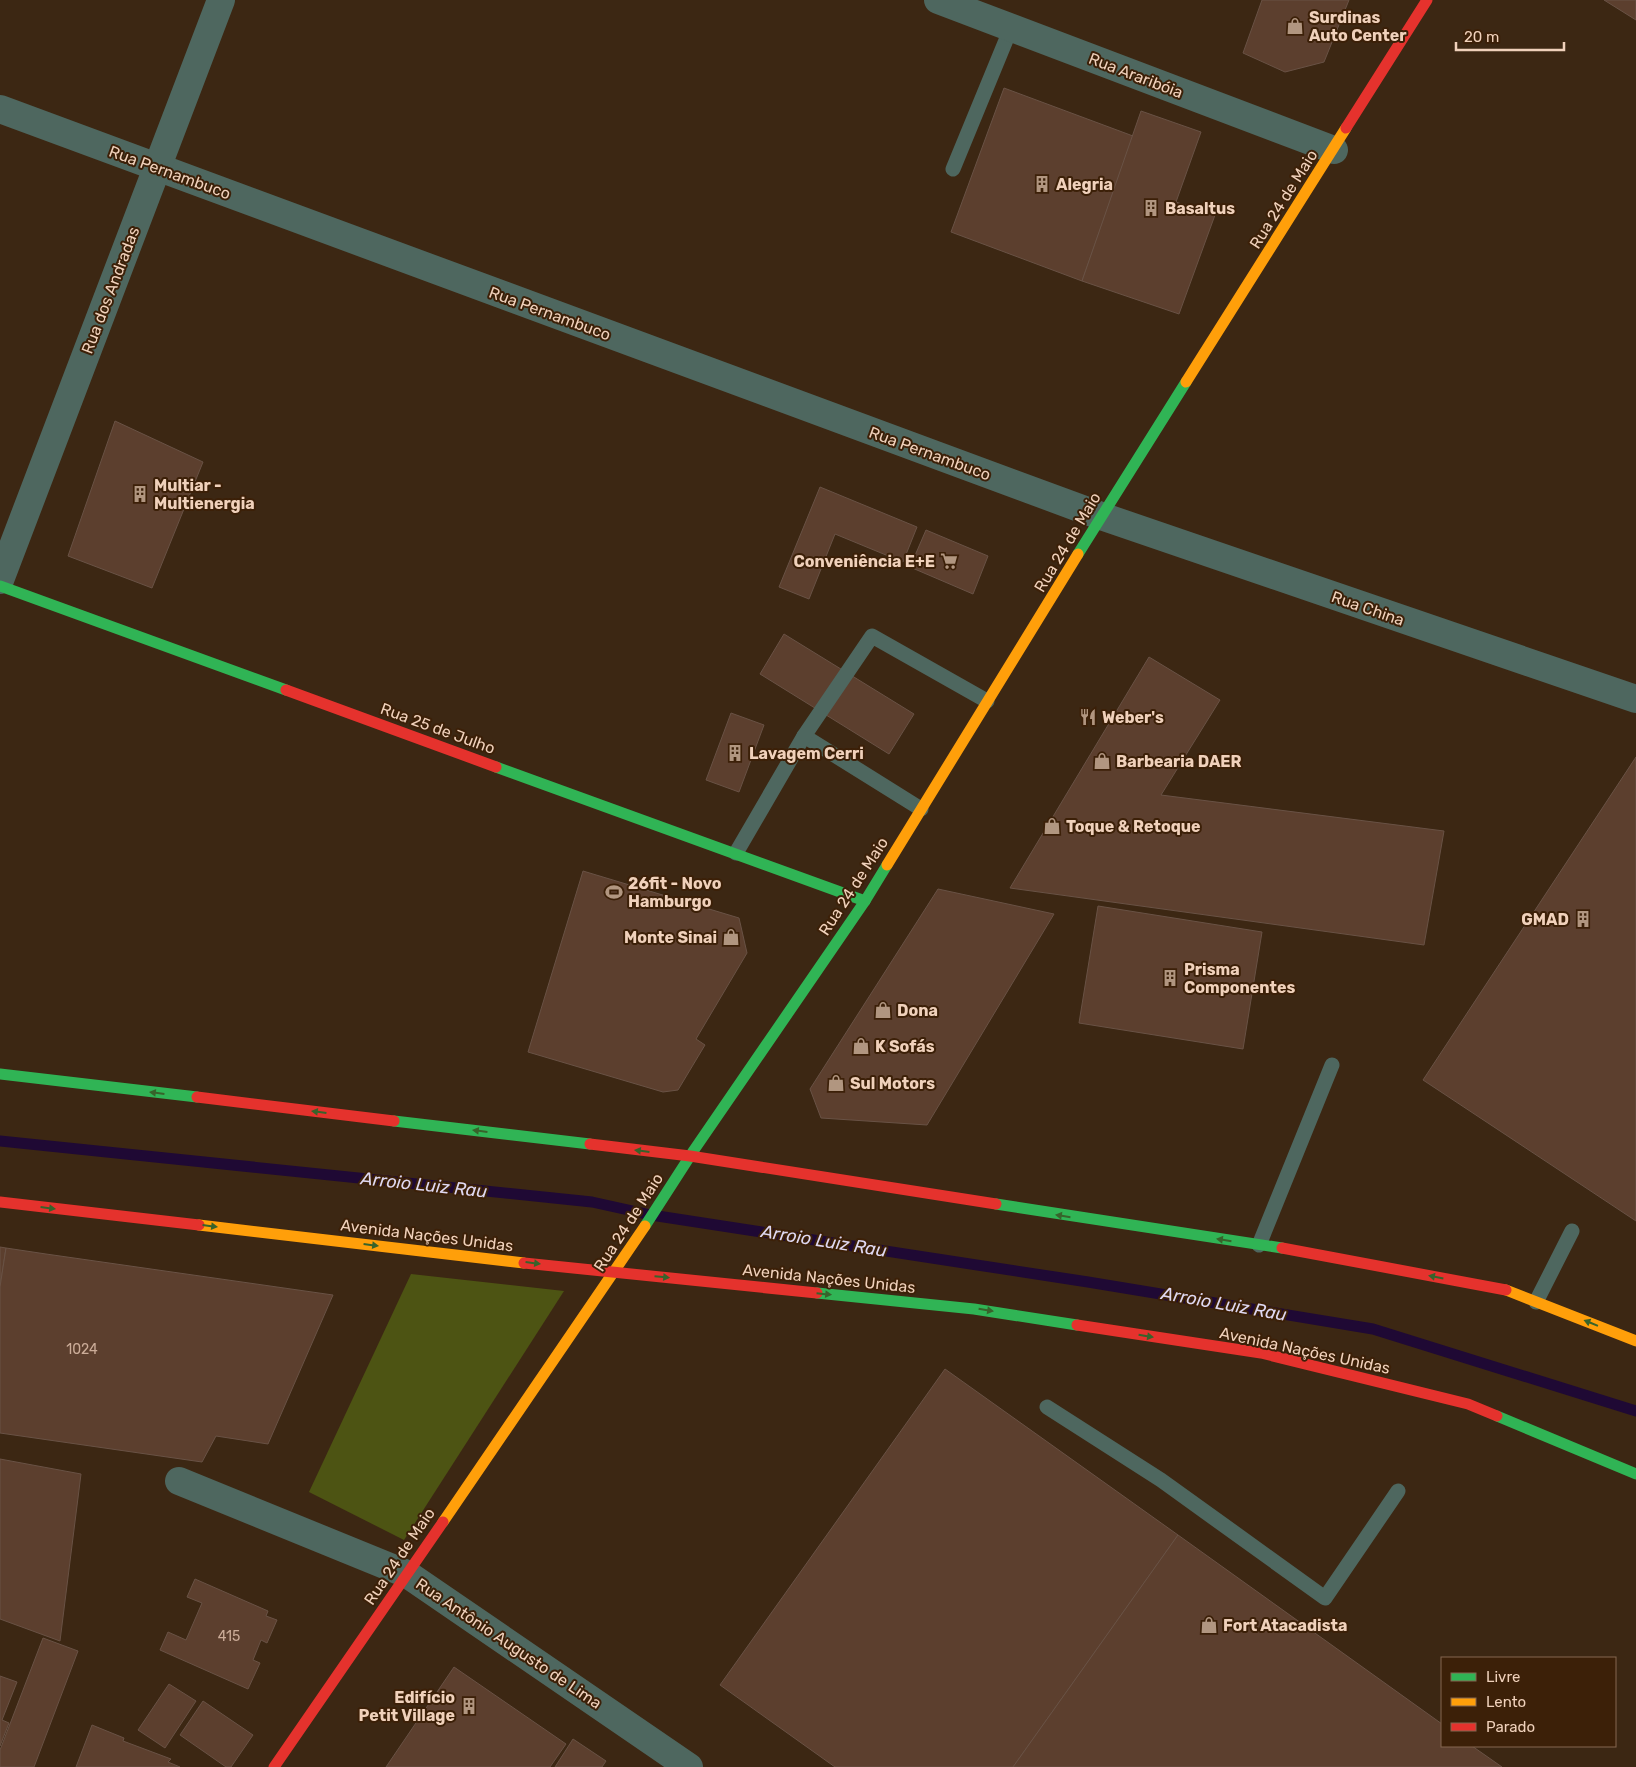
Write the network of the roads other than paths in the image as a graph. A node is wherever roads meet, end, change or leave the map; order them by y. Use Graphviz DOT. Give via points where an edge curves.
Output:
graph roads {
  1 [pos="221,0"];
  2 [pos="938,0"];
  3 [pos="1426,0"];
  4 [pos="1011,28"];
  5 [pos="0,109"];
  6 [pos="1334,150"];
  7 [pos="157,167"];
  8 [pos="953,169"];
  9 [pos="1101,516"];
  10 [pos="0,580"];
  11 [pos="0,586"];
  12 [pos="1636,699"];
  13 [pos="987,701"];
  14 [pos="804,736"];
  15 [pos="921,810"];
  16 [pos="736,853"];
  17 [pos="865,901"];
  18 [pos="1332,1065"];
  19 [pos="0,1074"];
  20 [pos="690,1156"];
  21 [pos="0,1202"];
  22 [pos="1572,1231"];
  23 [pos="1258,1245"];
  24 [pos="614,1273"];
  25 [pos="1536,1302"];
  26 [pos="1636,1341"];
  27 [pos="1047,1407"];
  28 [pos="1636,1474"];
  29 [pos="179,1481"];
  30 [pos="1398,1490"];
  31 [pos="407,1574"];
  32 [pos="274,1767"];
  33 [pos="689,1767"];
  1 -- 7 [label="street, Rua dos Andradas"];
  2 -- 4 [label="street, Rua Araribóia"];
  3 -- 6 [label="main road, Rua 24 de Maio"];
  4 -- 6 [label="street, Rua Araribóia"];
  4 -- 8 [label="lane"];
  5 -- 7 [label="street, Rua Pernambuco"];
  6 -- 9 [label="main road, Rua 24 de Maio"];
  7 -- 9 [label="street, Rua Pernambuco"];
  7 -- 10 [label="street, Rua dos Andradas"];
  9 -- 12 [label="street, Rua China"];
  9 -- 13 [label="main road, Rua 24 de Maio"];
  11 -- 16 [label="main road, Rua 25 de Julho"];
  13 -- 14 [label="lane" via="872,636"];
  13 -- 15 [label="main road, Rua 24 de Maio"];
  14 -- 15 [label="lane"];
  14 -- 16 [label="lane"];
  15 -- 17 [label="main road, Rua 24 de Maio"];
  16 -- 17 [label="main road, Rua 25 de Julho"];
  17 -- 20 [label="main road, Rua 24 de Maio"];
  18 -- 23 [label="lane"];
  20 -- 19 [label="main road, one-way"];
  23 -- 20 [label="main road, one-way"];
  20 -- 24 [label="main road, Rua 24 de Maio"];
  21 -- 24 [label="main road, Avenida Nações Unidas, one-way"];
  22 -- 25 [label="lane"];
  25 -- 23 [label="main road, one-way" via="1506,1290"];
  24 -- 28 [label="main road, Avenida Nações Unidas, one-way" via="974,1309 1260,1353 1468,1404"];
  24 -- 31 [label="main road, Rua 24 de Maio"];
  26 -- 25 [label="main road, one-way"];
  27 -- 30 [label="lane" via="1161,1480 1325,1598"];
  29 -- 31 [label="street, Rua Antônio Augusto de Lima"];
  31 -- 32 [label="main road, Rua 24 de Maio"];
  31 -- 33 [label="street, Rua Antônio Augusto de Lima"];
}
